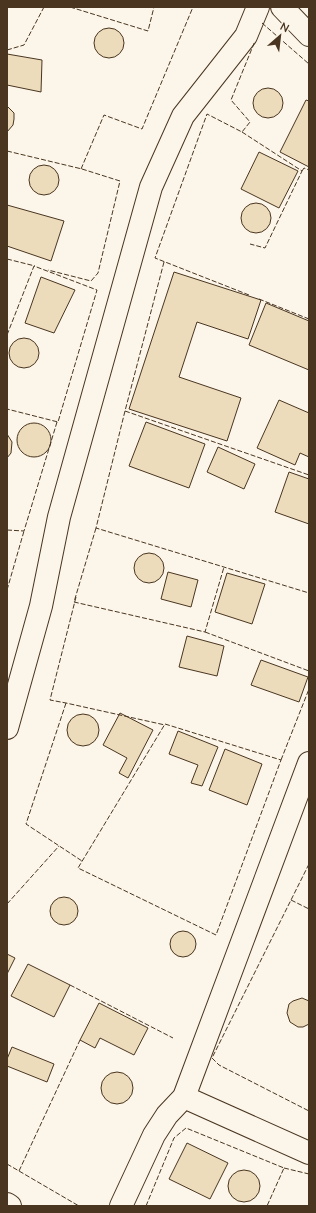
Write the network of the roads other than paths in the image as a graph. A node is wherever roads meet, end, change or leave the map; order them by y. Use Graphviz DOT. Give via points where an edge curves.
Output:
graph roads {
  1 [pos="258,7"];
  2 [pos="282,7"];
  3 [pos="309,35"];
  4 [pos="7,728"];
  5 [pos="309,763"];
  6 [pos="301,808"];
  7 [pos="184,1097"];
  8 [pos="309,1153"];
  9 [pos="7,1204"];
  10 [pos="10,1206"];
  11 [pos="122,1206"];
  1 -- 4 [label="street" via="246,36 183,116 151,188 59,517 41,606"];
  2 -- 3 [label="street"];
  5 -- 6 [label="street"];
  6 -- 7 [label="street"];
  7 -- 8 [label="street"];
  7 -- 11 [label="street" via="167,1115 154,1135"];
  9 -- 10 [label="street"];
}
